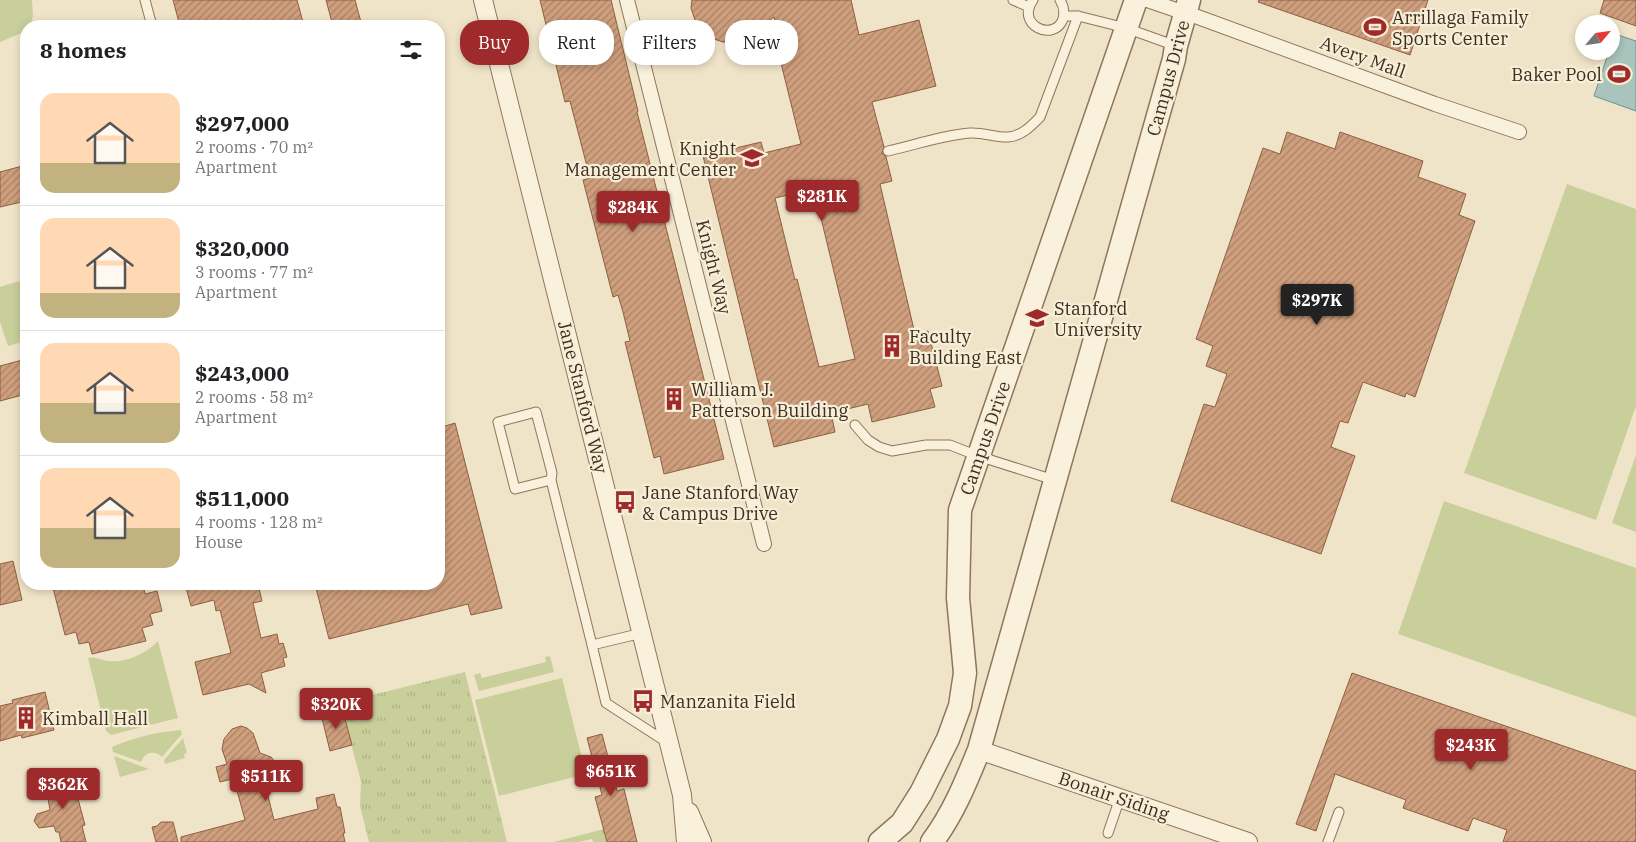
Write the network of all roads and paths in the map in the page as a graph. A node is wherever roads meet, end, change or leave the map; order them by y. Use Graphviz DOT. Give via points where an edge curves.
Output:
graph roads {
  1 [pos="145,0"];
  2 [pos="483,0"];
  3 [pos="627,0"];
  4 [pos="1013,0"];
  5 [pos="1060,0"];
  6 [pos="1136,0"];
  7 [pos="1148,0"];
  8 [pos="1031,3"];
  9 [pos="1187,9"];
  10 [pos="1064,16"];
  11 [pos="1078,16"];
  12 [pos="150,20"];
  13 [pos="1126,28"];
  14 [pos="1176,46"];
  15 [pos="1519,132"];
  16 [pos="888,151"];
  17 [pos="855,425"];
  18 [pos="978,456"];
  19 [pos="551,480"];
  20 [pos="1054,480"];
  21 [pos="764,544"];
  22 [pos="642,633"];
  23 [pos="592,645"];
  24 [pos="669,744"];
  25 [pos="979,750"];
  26 [pos="682,795"];
  27 [pos="1120,798"];
  28 [pos="1339,812"];
  29 [pos="1108,833"];
  30 [pos="686,842"];
  31 [pos="702,842"];
  32 [pos="880,842"];
  33 [pos="932,842"];
  34 [pos="1248,842"];
  35 [pos="1328,842"];
  1 -- 12 [label="lane"];
  2 -- 22 [label="street, Jane Stanford Way"];
  3 -- 21 [label="street, Knight Way"];
  4 -- 8 [label="lane"];
  5 -- 10 [label="lane"];
  6 -- 13 [label="street, Campus Drive"];
  7 -- 9 [label="street, Avery Mall"];
  8 -- 10 [label="lane" via="1028,13 1032,24 1042,30 1058,26"];
  9 -- 14 [label="street, Campus Drive"];
  9 -- 15 [label="street, Avery Mall"];
  10 -- 11 [label="lane"];
  11 -- 13 [label="lane"];
  11 -- 16 [label="lane" via="1040,116 1021,134 1008,138 985,133 958,134"];
  13 -- 14 [label="lane"];
  13 -- 18 [label="street, Campus Drive"];
  14 -- 20 [label="street, Campus Drive"];
  17 -- 18 [label="lane" via="868,440 892,451 950,445"];
  18 -- 20 [label="lane"];
  18 -- 32 [label="street, Campus Drive" via="960,510 958,598 965,673 960,706 948,739 921,793 902,823"];
  19 -- 19 [label="lane" via="536,412 498,422 515,489"];
  19 -- 23 [label="lane"];
  20 -- 25 [label="street, Campus Drive"];
  22 -- 23 [label="lane"];
  22 -- 24 [label="street, Jane Stanford Way"];
  23 -- 24 [label="lane" via="606,702"];
  24 -- 26 [label="street, Jane Stanford Way"];
  25 -- 27 [label="street, Bonair Siding"];
  25 -- 33 [label="street, Campus Drive" via="961,792"];
  26 -- 30 [label="street, Jane Stanford Way"];
  26 -- 31 [label="street, Jane Stanford Way"];
  27 -- 29 [label="lane"];
  27 -- 34 [label="street, Bonair Siding"];
  28 -- 35 [label="lane"];
}
